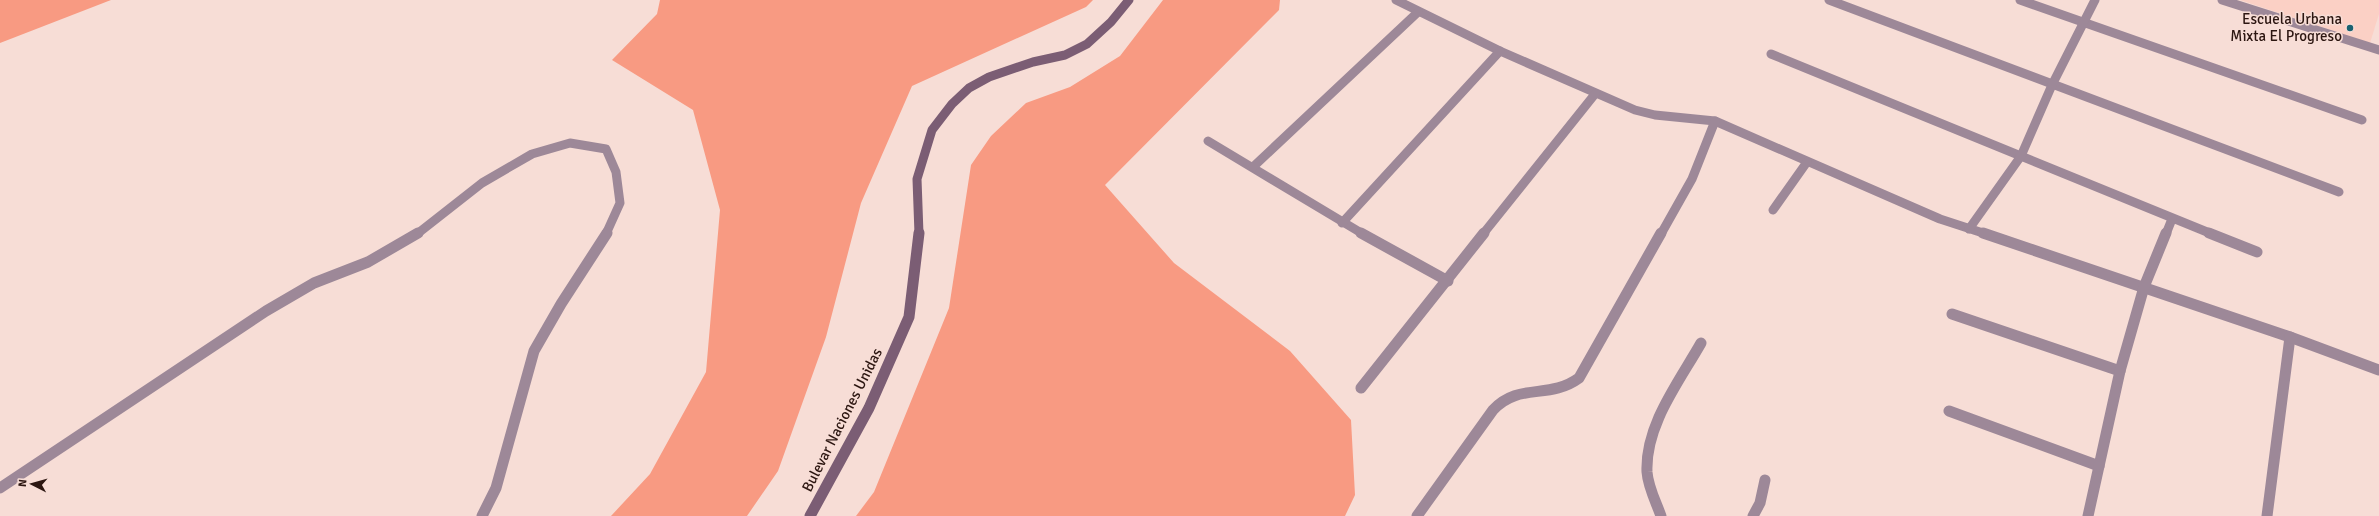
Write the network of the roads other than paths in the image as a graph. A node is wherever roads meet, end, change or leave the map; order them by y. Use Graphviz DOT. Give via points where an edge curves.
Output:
graph roads {
  1 [pos="1130,0"];
  2 [pos="1396,0"];
  3 [pos="1829,0"];
  4 [pos="2020,0"];
  5 [pos="2095,0"];
  6 [pos="2222,0"];
  7 [pos="1418,12"];
  8 [pos="2084,23"];
  9 [pos="2379,39"];
  10 [pos="2377,49"];
  11 [pos="1500,51"];
  12 [pos="1771,54"];
  13 [pos="2052,85"];
  14 [pos="1595,94"];
  15 [pos="2362,120"];
  16 [pos="1715,121"];
  17 [pos="1208,141"];
  18 [pos="2021,156"];
  19 [pos="1807,162"];
  20 [pos="1253,167"];
  21 [pos="2339,192"];
  22 [pos="1773,210"];
  23 [pos="2172,219"];
  24 [pos="1342,223"];
  25 [pos="1968,229"];
  26 [pos="2257,252"];
  27 [pos="1448,281"];
  28 [pos="2144,287"];
  29 [pos="1952,314"];
  30 [pos="2290,337"];
  31 [pos="1701,342"];
  32 [pos="2379,370"];
  33 [pos="2120,371"];
  34 [pos="1361,388"];
  35 [pos="1949,411"];
  36 [pos="2099,466"];
  37 [pos="1765,480"];
  38 [pos="0,488"];
  39 [pos="482,516"];
  40 [pos="810,516"];
  41 [pos="1417,516"];
  42 [pos="1662,516"];
  43 [pos="1753,516"];
  44 [pos="2088,516"];
  45 [pos="2267,516"];
  1 -- 40 [label="main road, Bulevar Naciones Unidas" via="1087,44 1065,55 1033,62 989,77 968,88 932,130 917,179 919,242 909,317 869,408"];
  2 -- 7 [label="street"];
  3 -- 13 [label="street"];
  4 -- 8 [label="street"];
  5 -- 8 [label="street"];
  6 -- 10 [label="street"];
  7 -- 11 [label="street"];
  7 -- 20 [label="street"];
  8 -- 13 [label="street"];
  8 -- 15 [label="street"];
  9 -- 10 [label="street"];
  11 -- 14 [label="street"];
  11 -- 24 [label="street"];
  12 -- 18 [label="street"];
  13 -- 18 [label="street"];
  13 -- 21 [label="street"];
  14 -- 16 [label="street" via="1655,115"];
  14 -- 27 [label="street"];
  16 -- 19 [label="street"];
  16 -- 41 [label="street" via="1692,179 1583,371 1571,386 1562,390 1521,394 1505,399 1493,410"];
  17 -- 20 [label="street"];
  18 -- 23 [label="street"];
  18 -- 25 [label="street"];
  19 -- 22 [label="street"];
  19 -- 25 [label="street"];
  20 -- 24 [label="street"];
  23 -- 26 [label="street"];
  23 -- 28 [label="street"];
  24 -- 27 [label="street"];
  25 -- 28 [label="street"];
  27 -- 34 [label="street"];
  28 -- 30 [label="street"];
  28 -- 33 [label="street"];
  29 -- 33 [label="street"];
  30 -- 32 [label="street"];
  30 -- 45 [label="street"];
  31 -- 42 [label="street" via="1656,426 1647,450 1647,474"];
  33 -- 36 [label="street"];
  35 -- 36 [label="street"];
  36 -- 44 [label="street"];
  37 -- 43 [label="street" via="1760,504"];
  38 -- 39 [label="street" via="266,312 314,283 368,262 415,236 482,183 532,154 570,143 606,149 616,172 620,203 603,242 560,304 534,351 496,488"];
}
